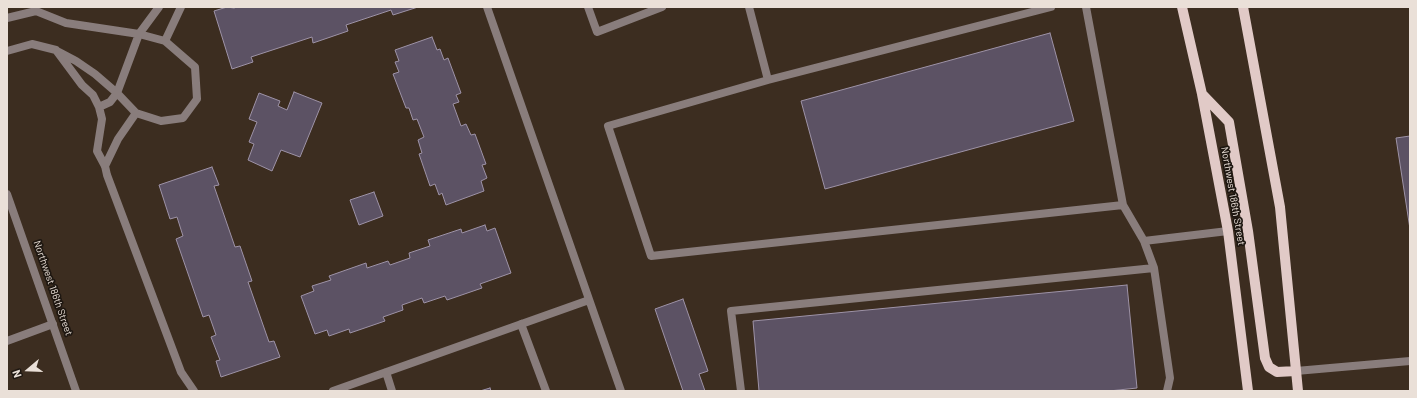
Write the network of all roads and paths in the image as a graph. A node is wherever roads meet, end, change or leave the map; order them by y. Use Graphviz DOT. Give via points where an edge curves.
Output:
graph roads {
  1 [pos="158,7"];
  2 [pos="181,7"];
  3 [pos="487,7"];
  4 [pos="588,7"];
  5 [pos="662,7"];
  6 [pos="749,7"];
  7 [pos="1050,7"];
  8 [pos="1086,7"];
  9 [pos="1182,7"];
  10 [pos="1243,7"];
  11 [pos="7,18"];
  12 [pos="139,34"];
  13 [pos="165,41"];
  14 [pos="56,50"];
  15 [pos="7,51"];
  16 [pos="768,80"];
  17 [pos="116,93"];
  18 [pos="1202,94"];
  19 [pos="99,107"];
  20 [pos="136,113"];
  21 [pos="105,166"];
  22 [pos="7,194"];
  23 [pos="1123,205"];
  24 [pos="1228,231"];
  25 [pos="1144,241"];
  26 [pos="1154,268"];
  27 [pos="589,300"];
  28 [pos="53,324"];
  29 [pos="521,324"];
  30 [pos="7,341"];
  31 [pos="1410,361"];
  32 [pos="1296,371"];
  33 [pos="386,372"];
  34 [pos="349,388"];
  35 [pos="76,391"];
  36 [pos="194,391"];
  37 [pos="333,391"];
  38 [pos="392,391"];
  39 [pos="546,391"];
  40 [pos="621,391"];
  41 [pos="741,391"];
  42 [pos="1167,391"];
  43 [pos="1248,391"];
  44 [pos="1298,391"];
  1 -- 12 [label="street"];
  2 -- 13 [label="street"];
  3 -- 27 [label="street"];
  4 -- 5 [label="street" via="597,32"];
  6 -- 16 [label="street"];
  7 -- 16 [label="street"];
  8 -- 23 [label="street"];
  9 -- 18 [label="main road, Northwest 186th Street"];
  10 -- 32 [label="main road" via="1280,207"];
  11 -- 12 [label="street" via="36,11 66,23"];
  12 -- 13 [label="street"];
  12 -- 17 [label="street"];
  13 -- 20 [label="street" via="195,67 197,98 183,118 162,121"];
  14 -- 15 [label="street" via="32,44"];
  14 -- 17 [label="street" via="76,61"];
  14 -- 19 [label="street" via="82,85 93,95"];
  16 -- 23 [label="street" via="608,126 651,256"];
  17 -- 19 [label="street" via="110,102"];
  17 -- 20 [label="street"];
  18 -- 24 [label="main road, Northwest 186th Street"];
  18 -- 32 [label="main road" via="1229,122 1248,231 1265,358 1270,367 1277,372"];
  19 -- 21 [label="street" via="102,119 98,151"];
  20 -- 21 [label="street" via="118,139"];
  21 -- 36 [label="street" via="181,372"];
  22 -- 28 [label="street, Northwest 186th Street"];
  23 -- 25 [label="street"];
  24 -- 25 [label="street"];
  24 -- 43 [label="main road, Northwest 186th Street"];
  25 -- 26 [label="street"];
  26 -- 41 [label="street" via="731,310"];
  26 -- 42 [label="street" via="1170,378"];
  27 -- 29 [label="street"];
  27 -- 40 [label="street"];
  28 -- 30 [label="street"];
  28 -- 35 [label="street, Northwest 186th Street"];
  29 -- 33 [label="street"];
  29 -- 39 [label="street"];
  31 -- 32 [label="street"];
  32 -- 44 [label="main road"];
  33 -- 34 [label="street"];
  33 -- 38 [label="street"];
  34 -- 37 [label="street"];
}
